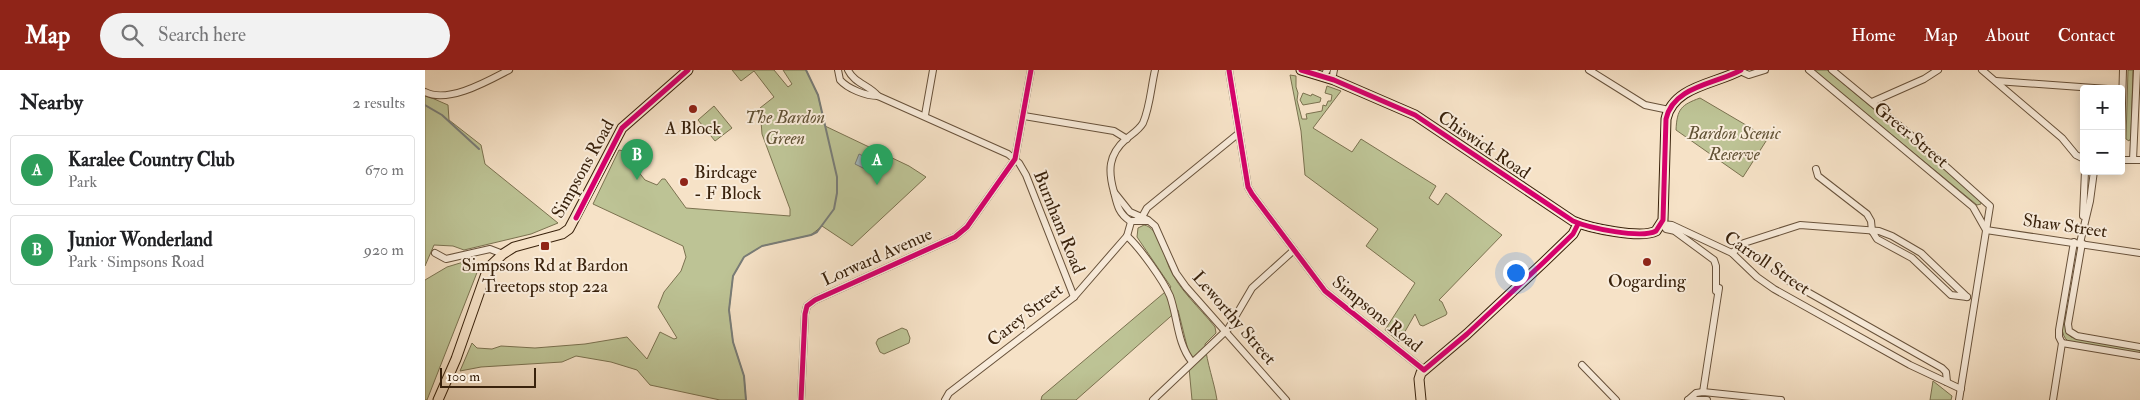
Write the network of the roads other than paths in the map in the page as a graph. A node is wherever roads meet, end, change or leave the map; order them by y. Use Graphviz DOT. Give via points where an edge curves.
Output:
graph roads {
  1 [pos="509,70"];
  2 [pos="688,70"];
  3 [pos="838,70"];
  4 [pos="849,70"];
  5 [pos="933,70"];
  6 [pos="1031,70"];
  7 [pos="1155,70"];
  8 [pos="1229,70"];
  9 [pos="1301,70"];
  10 [pos="1589,70"];
  11 [pos="1755,70"];
  12 [pos="1765,70"];
  13 [pos="1809,70"];
  14 [pos="1832,70"];
  15 [pos="1982,70"];
  16 [pos="2123,70"];
  17 [pos="2137,70"];
  18 [pos="1934,71"];
  19 [pos="1328,72"];
  20 [pos="1743,72"];
  21 [pos="1995,81"];
  22 [pos="2122,85"];
  23 [pos="2080,87"];
  24 [pos="425,92"];
  25 [pos="878,96"];
  26 [pos="1872,102"];
  27 [pos="1669,110"];
  28 [pos="925,115"];
  29 [pos="1024,116"];
  30 [pos="1239,133"];
  31 [pos="1127,139"];
  32 [pos="2080,157"];
  33 [pos="1015,159"];
  34 [pos="2137,160"];
  35 [pos="1816,170"];
  36 [pos="2085,175"];
  37 [pos="2093,175"];
  38 [pos="1114,192"];
  39 [pos="1142,217"];
  40 [pos="1131,222"];
  41 [pos="1153,224"];
  42 [pos="1578,224"];
  43 [pos="1662,224"];
  44 [pos="2083,227"];
  45 [pos="1985,230"];
  46 [pos="1684,231"];
  47 [pos="1676,232"];
  48 [pos="1871,232"];
  49 [pos="1127,236"];
  50 [pos="2079,243"];
  51 [pos="1294,250"];
  52 [pos="435,253"];
  53 [pos="1732,253"];
  54 [pos="2140,253"];
  55 [pos="503,254"];
  56 [pos="1791,282"];
  57 [pos="1719,288"];
  58 [pos="1074,297"];
  59 [pos="1975,298"];
  60 [pos="1717,305"];
  61 [pos="2063,305"];
  62 [pos="2071,306"];
  63 [pos="1866,326"];
  64 [pos="1225,333"];
  65 [pos="1859,336"];
  66 [pos="2062,343"];
  67 [pos="2140,347"];
  68 [pos="2140,356"];
  69 [pos="1192,362"];
  70 [pos="1582,365"];
  71 [pos="1424,370"];
  72 [pos="1947,382"];
  73 [pos="1961,390"];
  74 [pos="1703,392"];
  75 [pos="1764,398"];
  76 [pos="438,400"];
  77 [pos="801,400"];
  78 [pos="945,400"];
  79 [pos="1153,400"];
  80 [pos="1286,400"];
  81 [pos="1421,400"];
  82 [pos="1616,400"];
  83 [pos="1688,400"];
  84 [pos="1707,400"];
  85 [pos="1781,400"];
  86 [pos="1959,400"];
  87 [pos="2053,400"];
  1 -- 24 [label="street" via="448,96"];
  2 -- 55 [label="main road, Simpsons Road" via="622,128 569,229 562,234 513,247"];
  3 -- 25 [label="street, Burnham Road" via="845,85"];
  4 -- 25 [label="street, Burnham Road" via="853,78"];
  5 -- 28 [label="street"];
  6 -- 29 [label="street"];
  7 -- 31 [label="street" via="1144,120"];
  8 -- 30 [label="street, Simpsons Road"];
  9 -- 19 [label="main road, Chiswick Road"];
  10 -- 27 [label="street" via="1645,105"];
  11 -- 20 [label="street"];
  12 -- 20 [label="street"];
  13 -- 45 [label="street, Greer Street" via="1973,206"];
  14 -- 26 [label="street, Greer Street"];
  15 -- 21 [label="street"];
  16 -- 22 [label="street"];
  17 -- 34 [label="street"];
  18 -- 26 [label="street" via="1924,79"];
  19 -- 42 [label="main road, Chiswick Road" via="1415,115"];
  20 -- 27 [label="main road" via="1680,95"];
  21 -- 23 [label="street"];
  21 -- 32 [label="street"];
  25 -- 28 [label="street, Burnham Road"];
  26 -- 45 [label="street, Greer Street" via="1987,201 1990,208"];
  27 -- 43 [label="main road"];
  28 -- 33 [label="street, Burnham Road"];
  29 -- 31 [label="street" via="1113,131"];
  29 -- 33 [label="street"];
  30 -- 39 [label="street" via="1146,209"];
  30 -- 51 [label="street, Simpsons Road" via="1249,190"];
  31 -- 38 [label="street" via="1119,146 1111,164 1109,173"];
  33 -- 58 [label="street, Burnham Road" via="1026,175"];
  33 -- 77 [label="street, Lorward Avenue" via="962,232 807,306"];
  35 -- 48 [label="street" via="1819,176 1867,214"];
  36 -- 44 [label="street"];
  37 -- 44 [label="street"];
  38 -- 39 [label="street" via="1128,210"];
  38 -- 40 [label="street" via="1118,209"];
  39 -- 40 [label="street"];
  39 -- 41 [label="street"];
  40 -- 41 [label="street"];
  40 -- 49 [label="street, Carey Street"];
  41 -- 64 [label="street, Leworthy Street" via="1182,282"];
  42 -- 43 [label="main road" via="1644,234 1654,232"];
  42 -- 71 [label="main road, Simpsons Road" via="1573,234"];
  43 -- 46 [label="street, Carroll Street"];
  43 -- 47 [label="street"];
  44 -- 50 [label="street"];
  45 -- 50 [label="street, Shaw Street"];
  45 -- 59 [label="street, Greer Street"];
  46 -- 47 [label="street"];
  46 -- 53 [label="street, Carroll Street"];
  47 -- 60 [label="street" via="1714,261"];
  48 -- 53 [label="street" via="1800,225 1746,242"];
  48 -- 59 [label="street" via="1888,234 1918,251 1967,297"];
  49 -- 58 [label="street, Carey Street"];
  49 -- 69 [label="street, Leworthy Street" via="1168,292 1184,350"];
  50 -- 54 [label="street, Shaw Street"];
  50 -- 61 [label="street"];
  50 -- 62 [label="street"];
  51 -- 64 [label="street" via="1252,288"];
  51 -- 71 [label="street, Simpsons Road" via="1327,293"];
  52 -- 55 [label="street" via="446,259 490,249"];
  53 -- 65 [label="street, Carroll Street" via="1769,286"];
  55 -- 76 [label="main road, Simpsons Road" via="485,274 456,359"];
  56 -- 63 [label="street, Carroll Street"];
  57 -- 60 [label="street"];
  58 -- 78 [label="street, Carey Street" via="949,393"];
  59 -- 73 [label="street, Greer Street"];
  60 -- 74 [label="street"];
  61 -- 62 [label="street"];
  61 -- 66 [label="street" via="2059,335"];
  62 -- 67 [label="street" via="2070,333"];
  63 -- 65 [label="street"];
  63 -- 72 [label="street, Carroll Street" via="1942,368"];
  64 -- 69 [label="street"];
  64 -- 80 [label="street, Leworthy Street"];
  65 -- 72 [label="street, Carroll Street"];
  66 -- 68 [label="street"];
  66 -- 87 [label="street"];
  69 -- 79 [label="street"];
  70 -- 82 [label="street"];
  71 -- 81 [label="main road" via="1419,380"];
  72 -- 73 [label="street, Carroll Street"];
  73 -- 86 [label="street, Greer Street"];
  74 -- 75 [label="street"];
  74 -- 83 [label="street"];
  75 -- 85 [label="street"];
  83 -- 84 [label="street"];
}
